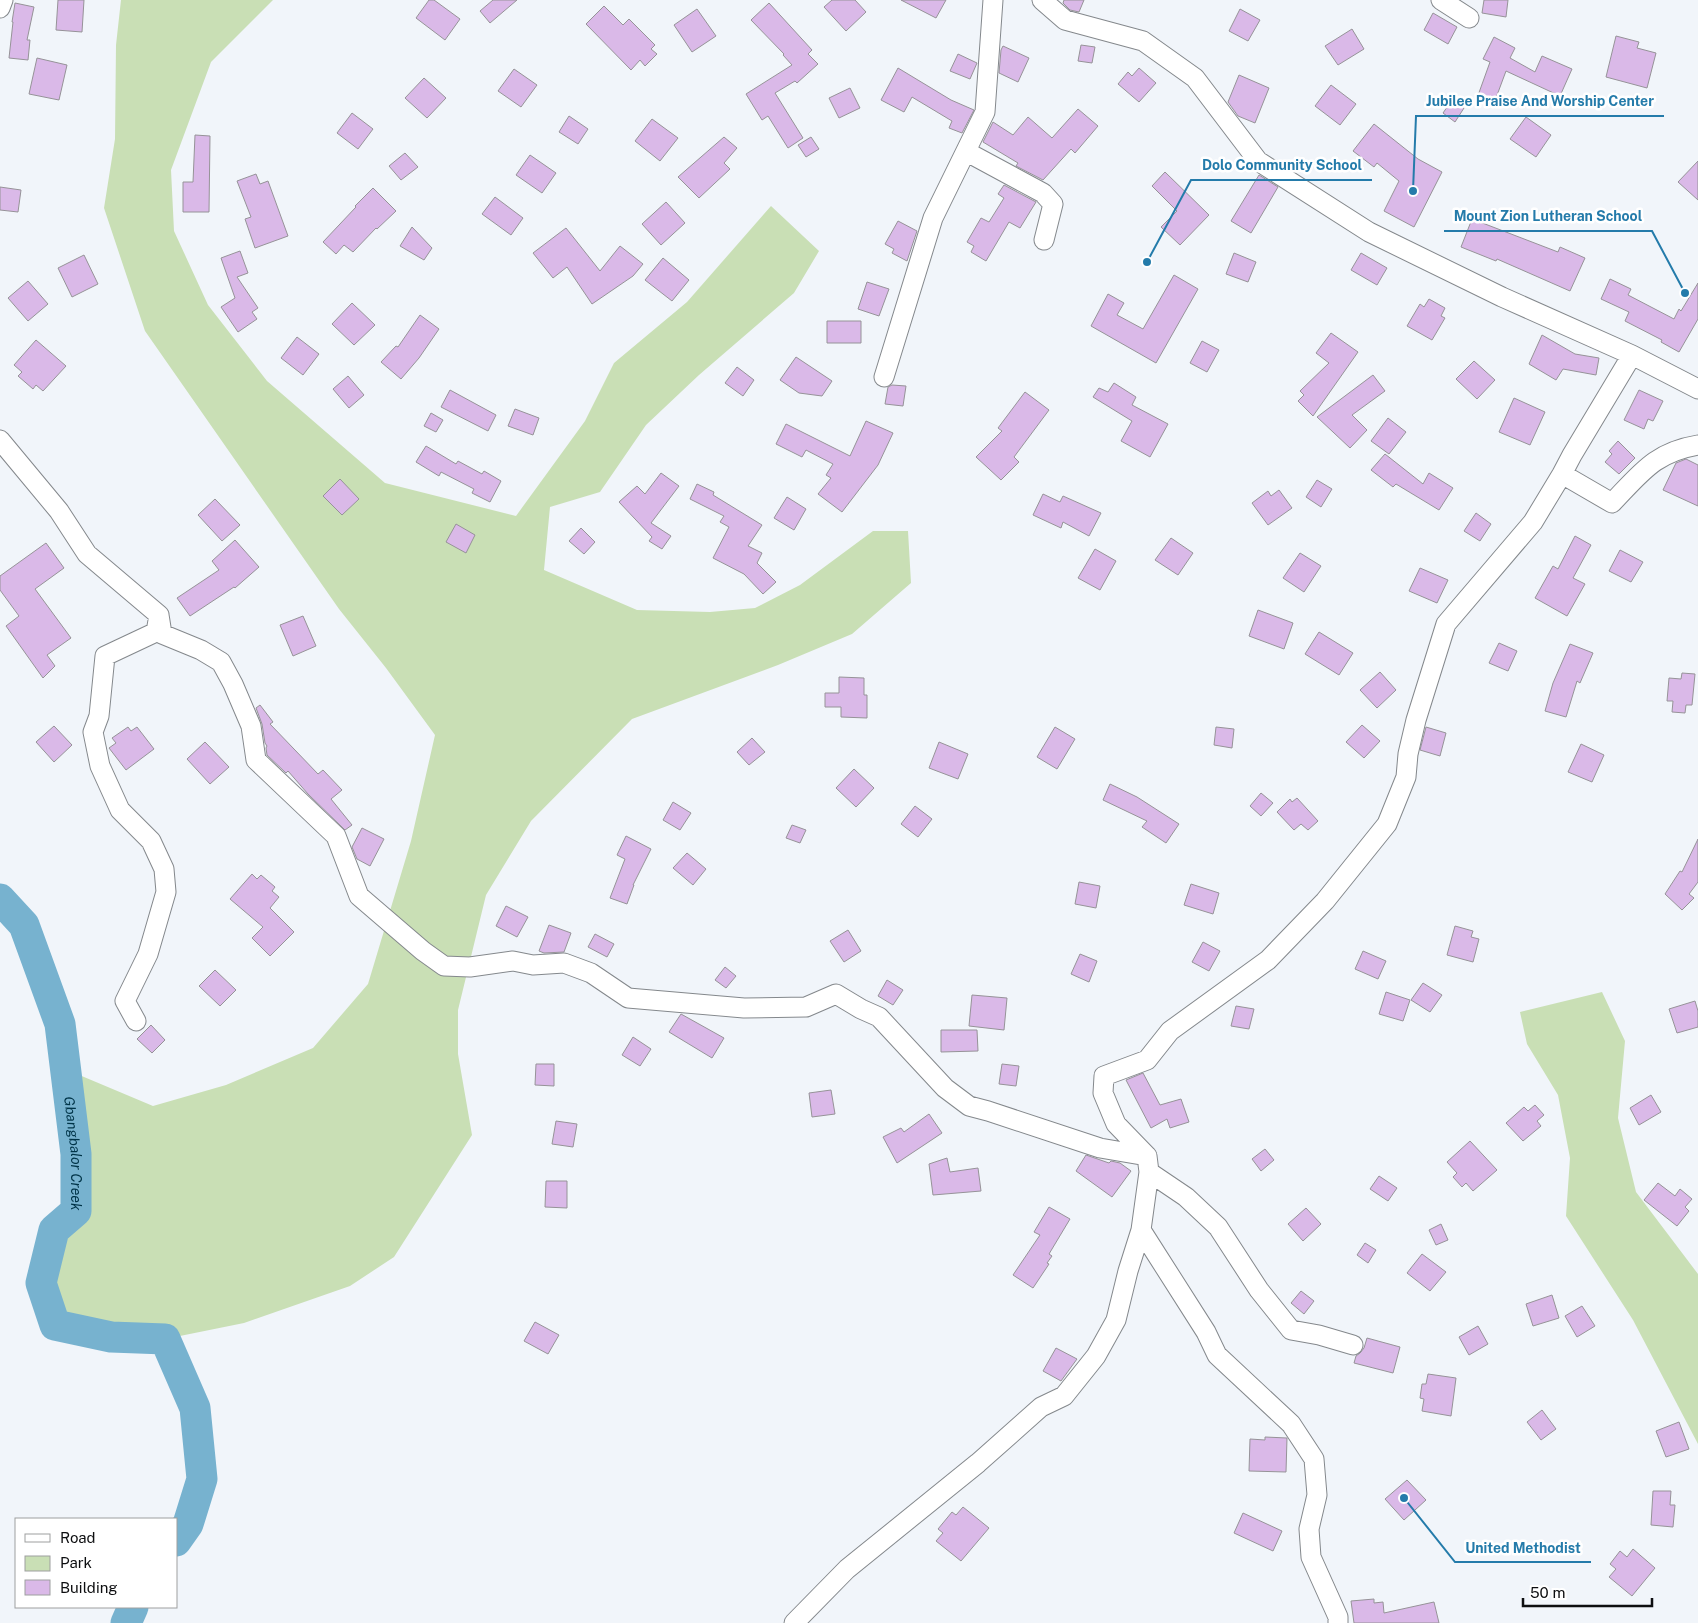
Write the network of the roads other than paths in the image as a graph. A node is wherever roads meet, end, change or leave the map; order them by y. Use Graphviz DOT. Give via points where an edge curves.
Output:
graph roads {
  1 [pos="3,0"];
  2 [pos="993,0"];
  3 [pos="1042,0"];
  4 [pos="1441,0"];
  5 [pos="0,8"];
  6 [pos="1469,18"];
  7 [pos="966,152"];
  8 [pos="1044,240"];
  9 [pos="1632,355"];
  10 [pos="884,377"];
  11 [pos="1698,390"];
  12 [pos="0,440"];
  13 [pos="1698,445"];
  14 [pos="1562,474"];
  15 [pos="159,615"];
  16 [pos="136,1021"];
  17 [pos="1148,1164"];
  18 [pos="1141,1230"];
  19 [pos="1353,1345"];
  20 [pos="794,1623"];
  21 [pos="1338,1623"];
  1 -- 5 [label="street"];
  2 -- 7 [label="street" via="985,112"];
  3 -- 9 [label="street" via="1065,20 1144,41 1196,78 1258,160 1369,232 1502,297"];
  4 -- 6 [label="street"];
  7 -- 8 [label="street" via="1043,193 1053,204"];
  7 -- 10 [label="street" via="933,218"];
  9 -- 11 [label="street"];
  9 -- 14 [label="street"];
  12 -- 15 [label="street" via="58,511 87,554"];
  13 -- 14 [label="street" via="1680,448 1652,462 1612,503"];
  14 -- 17 [label="street" via="1533,522 1446,624 1416,720 1406,777 1387,824 1325,901 1268,960 1170,1031 1147,1060 1104,1076 1103,1093 1116,1124"];
  15 -- 16 [label="street" via="156,632 105,656 99,716 93,732 100,766 120,810 151,841 164,869 166,892 148,954 125,1001"];
  15 -- 17 [label="street" via="162,634 221,662 251,726 256,760 336,836 359,896 444,966 470,967 513,961 564,963 591,973 628,998 744,1008 806,1007 836,994 879,1017 946,1088 968,1106"];
  17 -- 18 [label="street"];
  17 -- 19 [label="street" via="1218,1227 1259,1290 1291,1330"];
  18 -- 20 [label="street" via="1116,1320 1096,1356 1064,1396 1041,1407 978,1463 847,1569"];
  18 -- 21 [label="street" via="1206,1332 1217,1355 1291,1424 1314,1459 1317,1495 1309,1528 1311,1557"];
}
